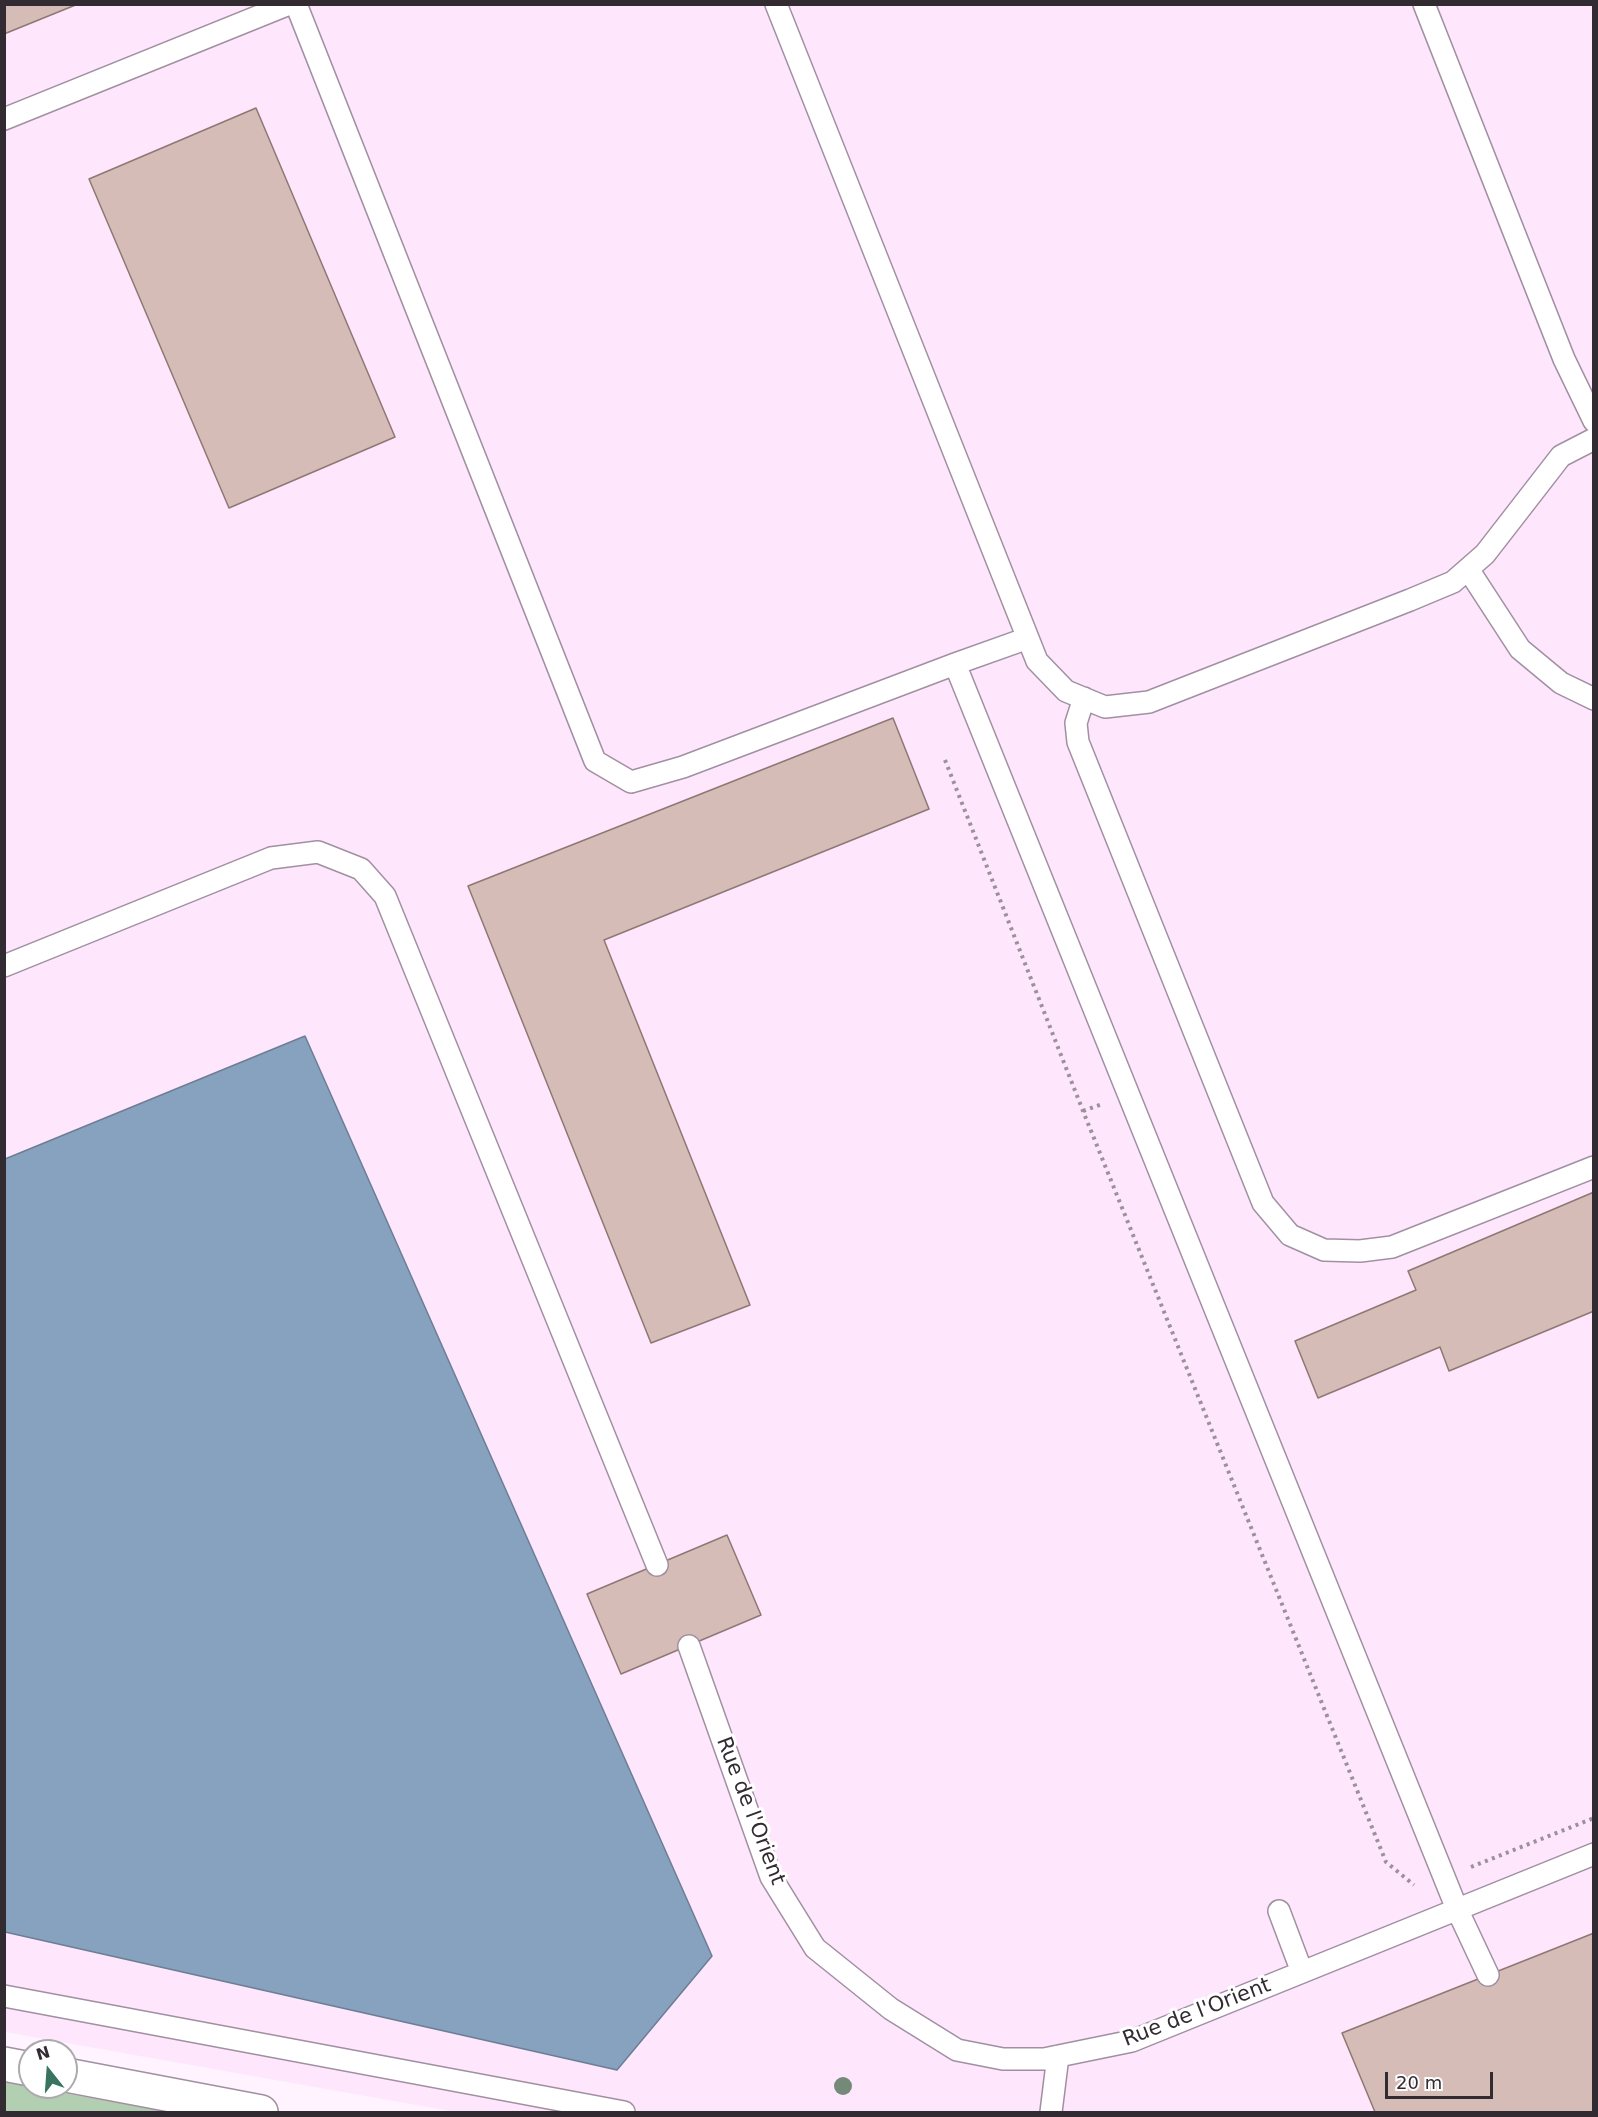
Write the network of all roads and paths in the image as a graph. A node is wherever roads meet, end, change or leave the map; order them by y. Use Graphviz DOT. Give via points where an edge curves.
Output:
graph roads {
  1 [pos="289,4"];
  2 [pos="296,4"];
  3 [pos="776,4"];
  4 [pos="1424,4"];
  5 [pos="4,119"];
  6 [pos="1593,421"];
  7 [pos="1593,439"];
  8 [pos="1468,569"];
  9 [pos="1028,639"];
  10 [pos="959,674"];
  11 [pos="1084,698"];
  12 [pos="1593,699"];
  13 [pos="945,760"];
  14 [pos="4,966"];
  15 [pos="1593,1167"];
  16 [pos="657,1565"];
  17 [pos="689,1646"];
  18 [pos="1593,1818"];
  19 [pos="1593,1854"];
  20 [pos="1444,1878"];
  21 [pos="1457,1909"];
  22 [pos="1279,1911"];
  23 [pos="1302,1972"];
  24 [pos="1488,1975"];
  25 [pos="4,1996"];
  26 [pos="1058,2056"];
  27 [pos="78,2077"];
  28 [pos="261,2112"];
  29 [pos="624,2112"];
  30 [pos="1051,2112"];
  1 -- 5 [label="lane"];
  2 -- 10 [label="lane" via="595,761 631,782"];
  3 -- 9 [label="lane"];
  4 -- 6 [label="lane" via="1564,359"];
  7 -- 8 [label="lane" via="1561,456 1485,554"];
  8 -- 11 [label="lane" via="1453,582 1410,600 1149,702 1106,707"];
  8 -- 12 [label="lane" via="1520,649 1561,683"];
  9 -- 10 [label="lane"];
  9 -- 11 [label="lane" via="1037,661 1066,691"];
  10 -- 20 [label="lane"];
  11 -- 15 [label="lane" via="1076,723 1078,742 1263,1203 1290,1235 1324,1250 1392,1247"];
  13 -- 20 [label="path" via="1386,1862 1416,1886"];
  14 -- 16 [label="lane" via="271,858 318,852 361,869 385,896"];
  17 -- 26 [label="lane, Rue de l'Orient" via="771,1877 815,1947 891,2008 957,2050 1003,2059"];
  18 -- 20 [label="path"];
  19 -- 21 [label="lane, Rue de l'Orient"];
  20 -- 21 [label="lane"];
  21 -- 23 [label="lane, Rue de l'Orient"];
  21 -- 24 [label="lane"];
  22 -- 23 [label="lane"];
  23 -- 26 [label="lane, Rue de l'Orient" via="1132,2041"];
  25 -- 29 [label="lane"];
  26 -- 30 [label="lane"];
  27 -- 28 [label="main road"];
}
